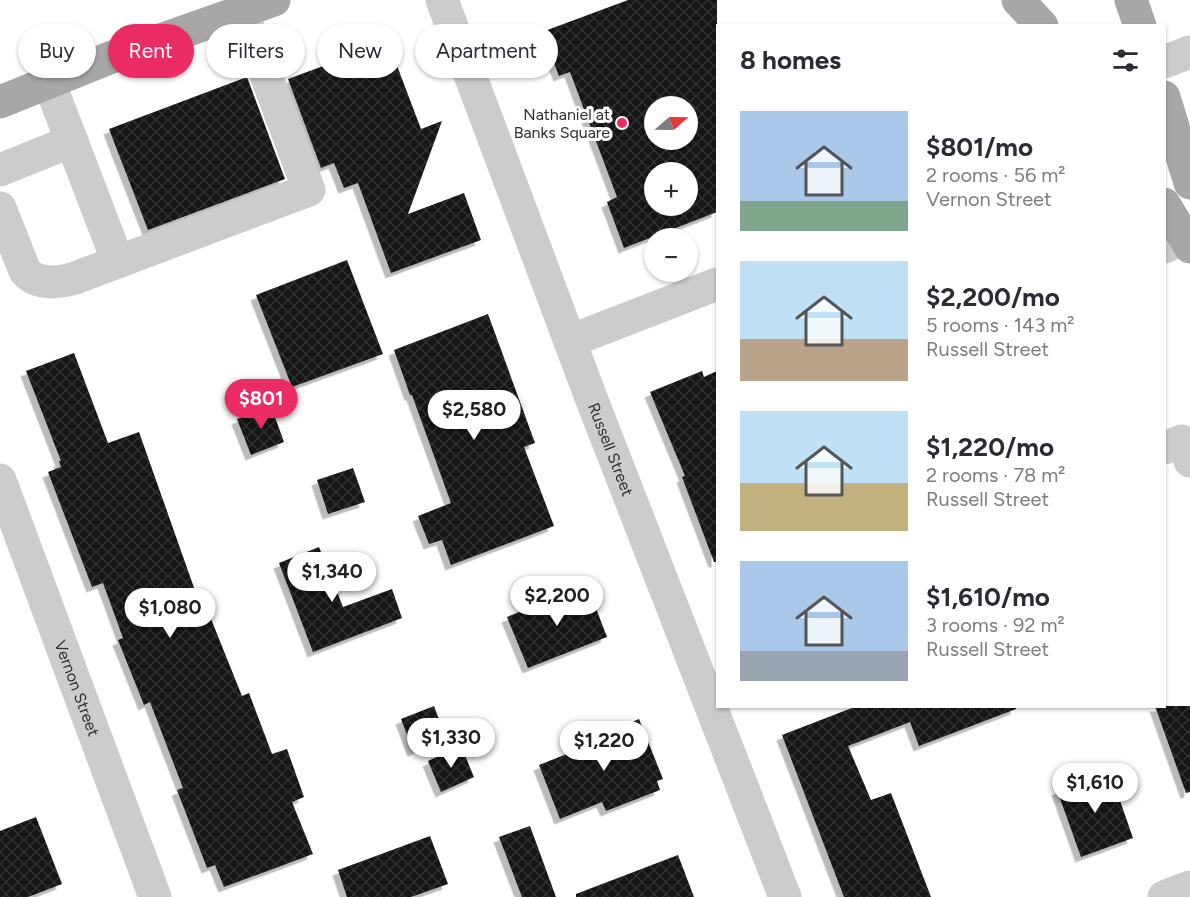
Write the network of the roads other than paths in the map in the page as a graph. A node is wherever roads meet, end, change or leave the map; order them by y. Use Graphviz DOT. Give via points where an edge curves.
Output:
graph roads {
  1 [pos="274,0"];
  2 [pos="442,0"];
  3 [pos="1018,0"];
  4 [pos="1026,0"];
  5 [pos="1131,0"];
  6 [pos="242,11"];
  7 [pos="1040,24"];
  8 [pos="1041,24"];
  9 [pos="1139,24"];
  10 [pos="1190,52"];
  11 [pos="1166,61"];
  12 [pos="49,82"];
  13 [pos="0,102"];
  14 [pos="1166,104"];
  15 [pos="72,141"];
  16 [pos="0,170"];
  17 [pos="1190,183"];
  18 [pos="0,208"];
  19 [pos="1166,209"];
  20 [pos="1180,244"];
  21 [pos="118,262"];
  22 [pos="716,284"];
  23 [pos="570,341"];
  24 [pos="1166,447"];
  25 [pos="1190,461"];
  26 [pos="0,480"];
  27 [pos="1190,887"];
  28 [pos="155,897"];
  29 [pos="785,897"];
  30 [pos="1164,897"];
  1 -- 6 [label="main road"];
  2 -- 23 [label="street, Russell Street"];
  3 -- 7 [label="main road"];
  4 -- 8 [label="main road"];
  5 -- 9 [label="main road"];
  6 -- 12 [label="main road"];
  6 -- 21 [label="street" via="309,190"];
  10 -- 11 [label="street"];
  12 -- 13 [label="main road"];
  12 -- 15 [label="street"];
  14 -- 17 [label="main road"];
  15 -- 16 [label="street"];
  15 -- 21 [label="street"];
  18 -- 21 [label="street" via="21,264 36,280 65,281"];
  19 -- 20 [label="main road"];
  22 -- 23 [label="street"];
  23 -- 29 [label="street, Russell Street"];
  24 -- 25 [label="street" via="1182,441"];
  26 -- 28 [label="street, Vernon Street"];
  27 -- 30 [label="street"];
}
